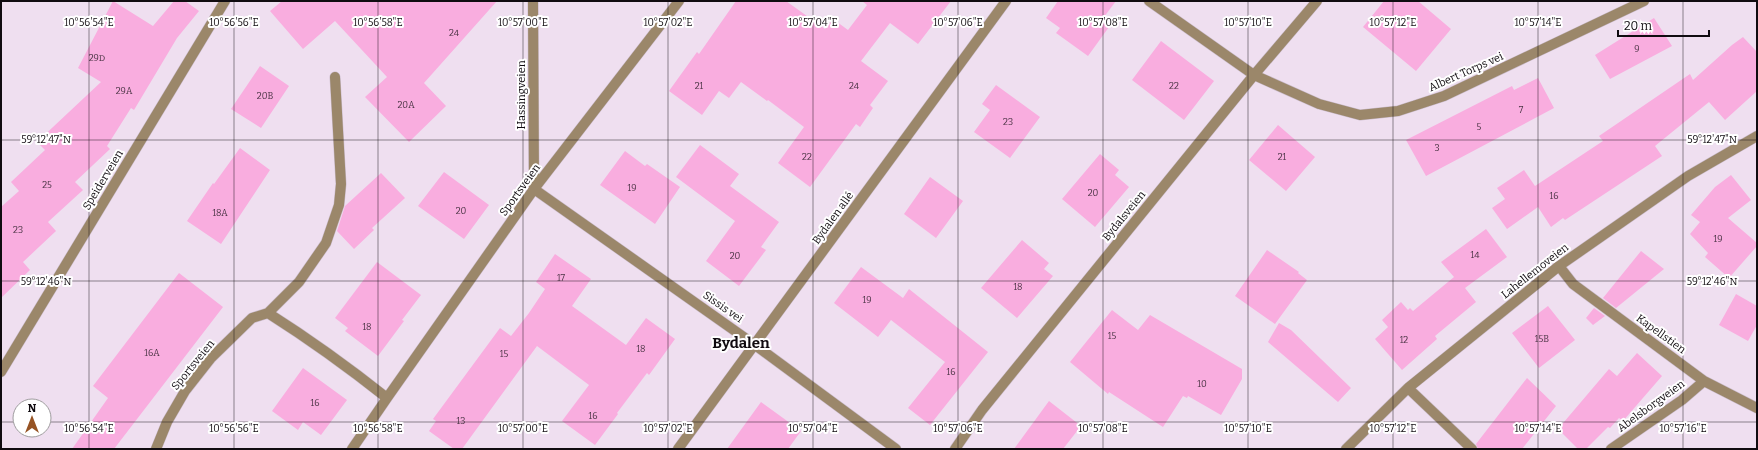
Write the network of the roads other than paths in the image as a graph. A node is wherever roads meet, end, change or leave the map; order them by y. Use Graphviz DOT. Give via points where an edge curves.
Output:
graph roads {
  1 [pos="225,1"];
  2 [pos="533,1"];
  3 [pos="679,1"];
  4 [pos="1006,1"];
  5 [pos="1149,1"];
  6 [pos="1317,1"];
  7 [pos="1644,1"];
  8 [pos="1254,75"];
  9 [pos="335,77"];
  10 [pos="1757,136"];
  11 [pos="534,189"];
  12 [pos="1559,266"];
  13 [pos="268,313"];
  14 [pos="755,345"];
  15 [pos="1,372"];
  16 [pos="1704,381"];
  17 [pos="1408,388"];
  18 [pos="387,398"];
  19 [pos="1757,408"];
  20 [pos="156,449"];
  21 [pos="352,449"];
  22 [pos="678,449"];
  23 [pos="896,449"];
  24 [pos="955,449"];
  25 [pos="1346,449"];
  26 [pos="1472,449"];
  27 [pos="1611,449"];
  1 -- 15 [label="street, Speiderveien"];
  2 -- 11 [label="street, Hassingveien"];
  3 -- 11 [label="street, Sportsveien"];
  4 -- 14 [label="street, Bydalen allé"];
  5 -- 8 [label="street, Albert Torps vei"];
  6 -- 8 [label="street, Bydalsveien"];
  7 -- 8 [label="street, Albert Torps vei" via="1444,96 1398,111 1360,115 1319,104"];
  8 -- 24 [label="street, Bydalsveien" via="982,410"];
  9 -- 13 [label="street, Sportsveien" via="341,184 339,205 326,243 313,263 299,282"];
  10 -- 12 [label="street, Lahellemoveien" via="1688,176"];
  11 -- 14 [label="street, Sissis vei"];
  11 -- 18 [label="street, Sportsveien"];
  12 -- 16 [label="street, Kapellstien" via="1573,284"];
  12 -- 17 [label="street, Lahellemoveien"];
  13 -- 18 [label="street" via="339,360"];
  13 -- 20 [label="street, Sportsveien" via="252,318 211,358 185,391 167,422"];
  14 -- 22 [label="street, Bydalen allé"];
  14 -- 23 [label="street, Sissis vei"];
  16 -- 19 [label="street, Kapellstien"];
  16 -- 27 [label="street, Abelsborgveien" via="1682,400"];
  17 -- 25 [label="street, Lahellemoveien"];
  17 -- 26 [label="street"];
  18 -- 21 [label="street, Sportsveien"];
}
